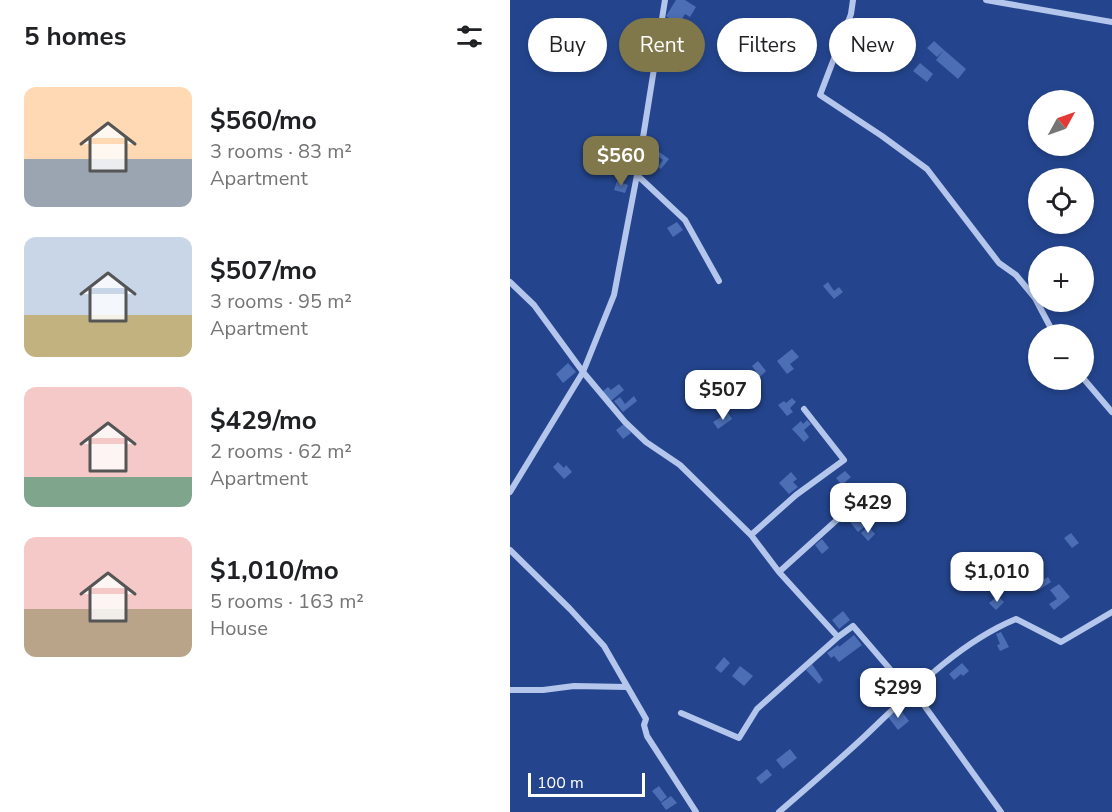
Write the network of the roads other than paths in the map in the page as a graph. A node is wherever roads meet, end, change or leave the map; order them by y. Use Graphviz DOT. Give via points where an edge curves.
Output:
graph roads {
  1 [pos="665,0"];
  2 [pos="853,0"];
  3 [pos="986,0"];
  4 [pos="1112,22"];
  5 [pos="637,175"];
  6 [pos="719,281"];
  7 [pos="510,282"];
  8 [pos="1049,324"];
  9 [pos="583,372"];
  10 [pos="1093,390"];
  11 [pos="804,409"];
  12 [pos="1112,412"];
  13 [pos="510,492"];
  14 [pos="839,518"];
  15 [pos="751,535"];
  16 [pos="510,550"];
  17 [pos="779,572"];
  18 [pos="1112,612"];
  19 [pos="838,637"];
  20 [pos="627,687"];
  21 [pos="510,690"];
  22 [pos="913,690"];
  23 [pos="681,712"];
  24 [pos="696,812"];
  25 [pos="779,812"];
  26 [pos="1001,812"];
  1 -- 5 [label="street"];
  2 -- 8 [label="street" via="820,95 927,169 999,263 1016,275 1035,298"];
  3 -- 4 [label="street"];
  5 -- 6 [label="street" via="685,220"];
  5 -- 9 [label="street" via="614,295"];
  7 -- 9 [label="street" via="534,305"];
  9 -- 13 [label="street"];
  9 -- 15 [label="street" via="625,422 680,465"];
  10 -- 12 [label="street"];
  11 -- 15 [label="street" via="844,460"];
  14 -- 17 [label="street"];
  15 -- 17 [label="street"];
  16 -- 20 [label="street" via="604,646"];
  17 -- 19 [label="street"];
  18 -- 22 [label="street" via="1061,642 1016,619 994,628"];
  19 -- 22 [label="street" via="853,626"];
  19 -- 23 [label="street" via="758,709 739,738"];
  20 -- 21 [label="street"];
  20 -- 24 [label="street" via="646,719 647,736"];
  22 -- 25 [label="street"];
  22 -- 26 [label="street"];
}
